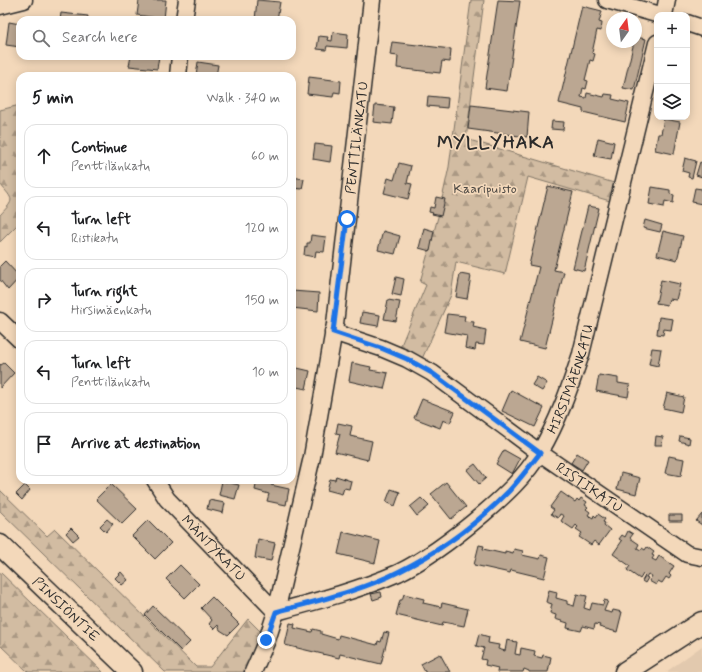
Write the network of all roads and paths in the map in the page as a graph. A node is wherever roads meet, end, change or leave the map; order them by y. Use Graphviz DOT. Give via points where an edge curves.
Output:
graph roads {
  1 [pos="24,0"];
  2 [pos="187,0"];
  3 [pos="372,0"];
  4 [pos="606,0"];
  5 [pos="667,0"];
  6 [pos="0,6"];
  7 [pos="665,12"];
  8 [pos="654,13"];
  9 [pos="185,16"];
  10 [pos="690,24"];
  11 [pos="702,28"];
  12 [pos="656,48"];
  13 [pos="180,60"];
  14 [pos="178,72"];
  15 [pos="0,321"];
  16 [pos="333,332"];
  17 [pos="16,336"];
  18 [pos="540,453"];
  19 [pos="158,484"];
  20 [pos="0,545"];
  21 [pos="702,557"];
  22 [pos="276,612"];
  23 [pos="702,622"];
  24 [pos="132,672"];
  25 [pos="252,672"];
  26 [pos="625,672"];
  1 -- 6 [label="street"];
  2 -- 9 [label="street"];
  3 -- 16 [label="street, PENTTILÄNKATU"];
  4 -- 8 [label="street"];
  5 -- 7 [label="street"];
  10 -- 11 [label="street"];
  12 -- 18 [label="street, HIRSIMÄENKATU" via="581,354 569,390"];
  13 -- 14 [label="street"];
  15 -- 17 [label="street"];
  16 -- 18 [label="street, RISTIKATU" via="400,356 432,373"];
  16 -- 22 [label="street, PENTTILÄNKATU" via="312,457"];
  18 -- 21 [label="street, RISTIKATU" via="687,554"];
  18 -- 22 [label="street, HIRSIMÄENKATU" via="509,491 442,547 399,572 372,583"];
  19 -- 22 [label="street, MÄNTYKATU" via="167,499"];
  20 -- 24 [label="main road, PINSIÖNTIE"];
  22 -- 25 [label="street, PENTTILÄNKATU"];
  23 -- 26 [label="main road"];
}
